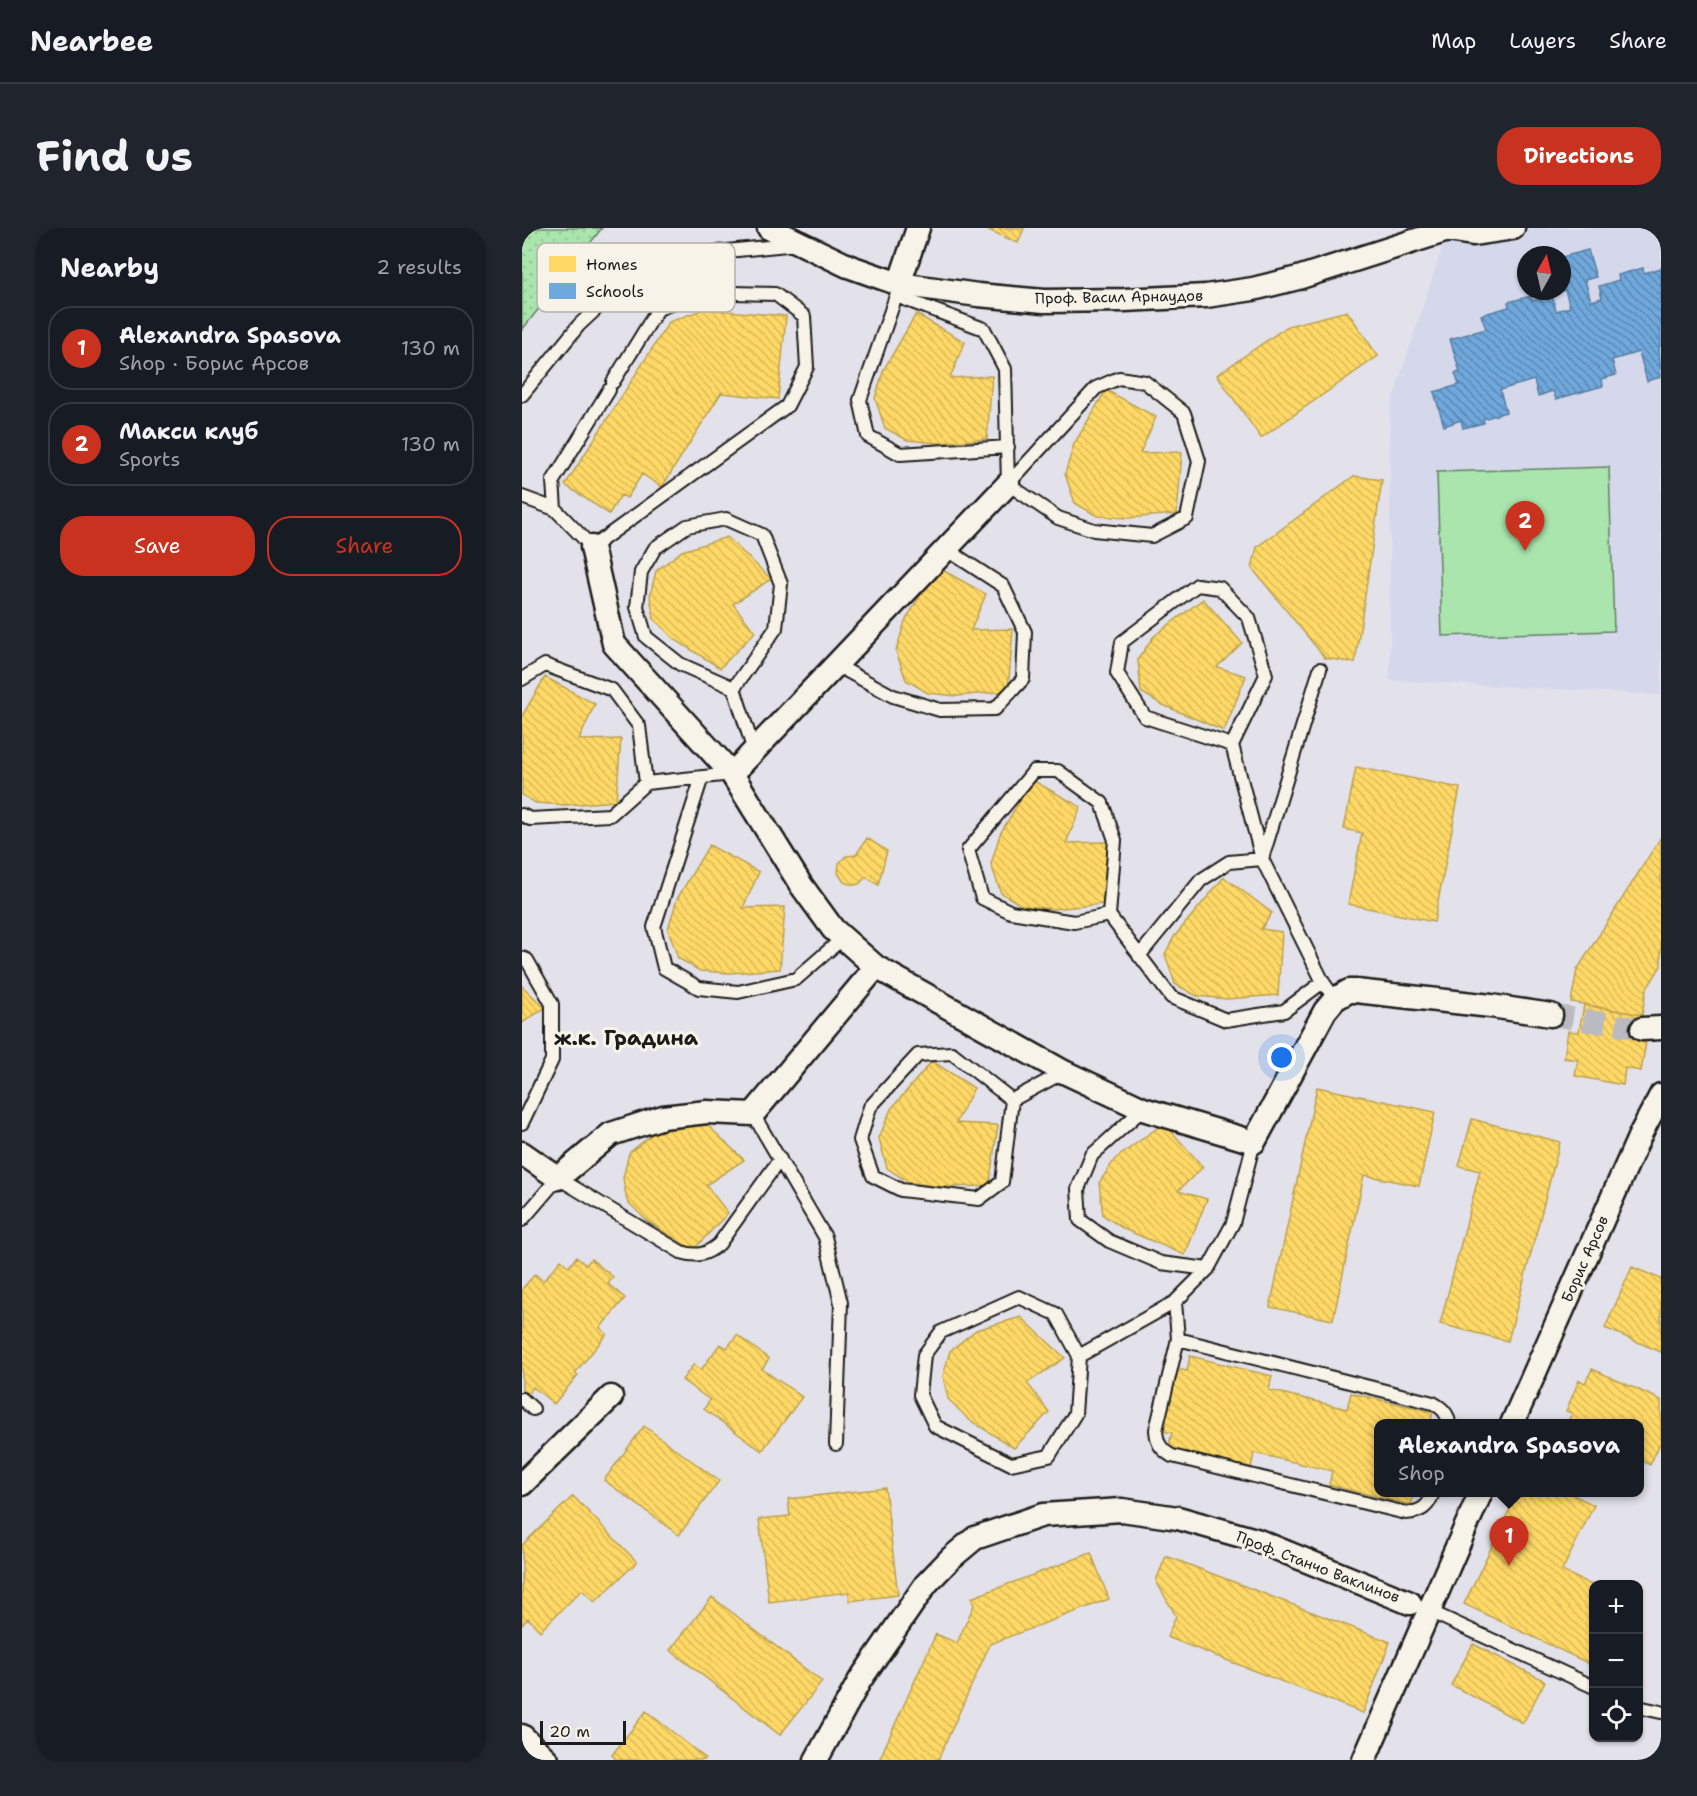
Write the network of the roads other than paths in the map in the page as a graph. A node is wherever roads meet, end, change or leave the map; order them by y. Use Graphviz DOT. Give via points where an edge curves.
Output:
graph roads {
  1 [pos="770,228"];
  2 [pos="918,228"];
  3 [pos="1448,229"];
  4 [pos="1506,229"];
  5 [pos="801,244"];
  6 [pos="735,250"];
  7 [pos="899,284"];
  8 [pos="735,293"];
  9 [pos="593,312"];
  10 [pos="656,312"];
  11 [pos="522,395"];
  12 [pos="1008,447"];
  13 [pos="1008,484"];
  14 [pos="522,496"];
  15 [pos="555,509"];
  16 [pos="592,547"];
  17 [pos="946,549"];
  18 [pos="836,665"];
  19 [pos="1320,669"];
  20 [pos="522,679"];
  21 [pos="734,688"];
  22 [pos="1232,745"];
  23 [pos="754,751"];
  24 [pos="732,774"];
  25 [pos="702,777"];
  26 [pos="646,783"];
  27 [pos="522,815"];
  28 [pos="1262,859"];
  29 [pos="1109,915"];
  30 [pos="843,938"];
  31 [pos="1139,956"];
  32 [pos="522,958"];
  33 [pos="876,967"];
  34 [pos="1329,990"];
  35 [pos="1551,1015"];
  36 [pos="1064,1072"];
  37 [pos="1661,1095"];
  38 [pos="1012,1100"];
  39 [pos="1143,1109"];
  40 [pos="753,1114"];
  41 [pos="522,1123"];
  42 [pos="1254,1142"];
  43 [pos="522,1153"];
  44 [pos="780,1159"];
  45 [pos="558,1178"];
  46 [pos="522,1220"];
  47 [pos="1208,1269"];
  48 [pos="1175,1302"];
  49 [pos="1178,1339"];
  50 [pos="1079,1356"];
  51 [pos="611,1397"];
  52 [pos="522,1400"];
  53 [pos="533,1409"];
  54 [pos="1448,1419"];
  55 [pos="1514,1419"];
  56 [pos="836,1444"];
  57 [pos="522,1484"];
  58 [pos="1431,1497"];
  59 [pos="1478,1497"];
  60 [pos="1419,1607"];
  61 [pos="1589,1686"];
  62 [pos="1643,1708"];
  63 [pos="1661,1712"];
  64 [pos="522,1736"];
  65 [pos="547,1760"];
  66 [pos="816,1760"];
  67 [pos="1364,1760"];
  1 -- 5 [label="street, Проф. Васил Арнаудов"];
  2 -- 7 [label="street"];
  3 -- 4 [label="street, Проф. Васил Арнаудов" via="1473,234"];
  3 -- 7 [label="street, Проф. Васил Арнаудов" via="1298,278 1206,296 1044,301"];
  5 -- 6 [label="lane"];
  5 -- 7 [label="street, Проф. Васил Арнаудов"];
  8 -- 16 [label="lane" via="774,294 804,316 807,367 787,406"];
  9 -- 11 [label="lane"];
  10 -- 15 [label="lane" via="553,481"];
  12 -- 12 [label="lane" via="900,454 868,436 860,400 896,296 984,329 1005,369"];
  12 -- 13 [label="lane"];
  13 -- 13 [label="lane" via="1058,518 1094,530 1152,536 1187,518 1199,461 1184,413 1145,382 1119,378 1096,388"];
  13 -- 17 [label="street"];
  14 -- 15 [label="lane"];
  15 -- 16 [label="lane"];
  16 -- 24 [label="street" via="614,644"];
  17 -- 18 [label="street"];
  17 -- 18 [label="lane" via="1003,586 1025,632 1023,679 995,709 940,710 893,696"];
  18 -- 23 [label="street"];
  19 -- 28 [label="lane"];
  20 -- 26 [label="lane" via="545,666 612,690 639,726"];
  21 -- 21 [label="lane" via="680,664 646,637 637,607 641,572 655,548 687,526 726,519 762,535 781,584 776,628"];
  21 -- 23 [label="lane"];
  22 -- 22 [label="lane" via="1266,675 1249,618 1220,588 1197,585 1122,642 1118,673 1145,717"];
  22 -- 28 [label="lane"];
  23 -- 24 [label="street"];
  24 -- 25 [label="lane"];
  24 -- 30 [label="street" via="801,885"];
  25 -- 26 [label="lane"];
  25 -- 30 [label="lane" via="654,927 664,968 699,988 738,992 796,979"];
  26 -- 27 [label="lane" via="610,815 530,819"];
  28 -- 31 [label="lane" via="1229,862 1201,880"];
  28 -- 34 [label="lane"];
  29 -- 29 [label="lane" via="1074,922 1011,912 982,898 968,850 1034,771 1058,771 1102,803 1115,840"];
  29 -- 31 [label="lane"];
  30 -- 33 [label="street"];
  31 -- 34 [label="lane" via="1171,997 1226,1020 1284,1011"];
  32 -- 41 [label="lane" via="527,960 552,1004 552,1060"];
  33 -- 36 [label="street"];
  33 -- 40 [label="street"];
  34 -- 35 [label="street" via="1491,1005"];
  34 -- 42 [label="street" via="1325,1011"];
  36 -- 38 [label="lane"];
  36 -- 39 [label="street"];
  37 -- 55 [label="street, Борис Арсов"];
  38 -- 38 [label="lane" via="1002,1182 979,1199 901,1190 873,1176 860,1140 870,1107 918,1055 952,1053"];
  39 -- 42 [label="street"];
  39 -- 47 [label="lane" via="1092,1155 1078,1189 1080,1220 1109,1241 1161,1263"];
  40 -- 44 [label="lane"];
  40 -- 45 [label="street" via="707,1112 663,1117 611,1134"];
  42 -- 47 [label="lane" via="1233,1223"];
  43 -- 45 [label="street"];
  44 -- 45 [label="lane" via="719,1244 708,1253 694,1256"];
  44 -- 56 [label="lane" via="825,1237 841,1303"];
  45 -- 46 [label="lane"];
  47 -- 48 [label="lane"];
  48 -- 49 [label="lane"];
  48 -- 50 [label="lane"];
  49 -- 54 [label="lane" via="1433,1403 1443,1408"];
  49 -- 58 [label="lane" via="1156,1430 1156,1441 1162,1450 1172,1456 1406,1513 1418,1512"];
  50 -- 50 [label="lane" via="1075,1414 1049,1456 1011,1464 935,1426 920,1395 924,1355 942,1332 1019,1297 1056,1314"];
  51 -- 57 [label="street"];
  52 -- 53 [label="lane"];
  59 -- 60 [label="street"];
  60 -- 61 [label="lane"];
  60 -- 66 [label="street, Проф. Станчо Ваклинов" via="1256,1540 1178,1518 1122,1510 1043,1515 975,1538 926,1584 860,1680"];
  60 -- 67 [label="street"];
  62 -- 63 [label="lane"];
  64 -- 65 [label="street"];
}
